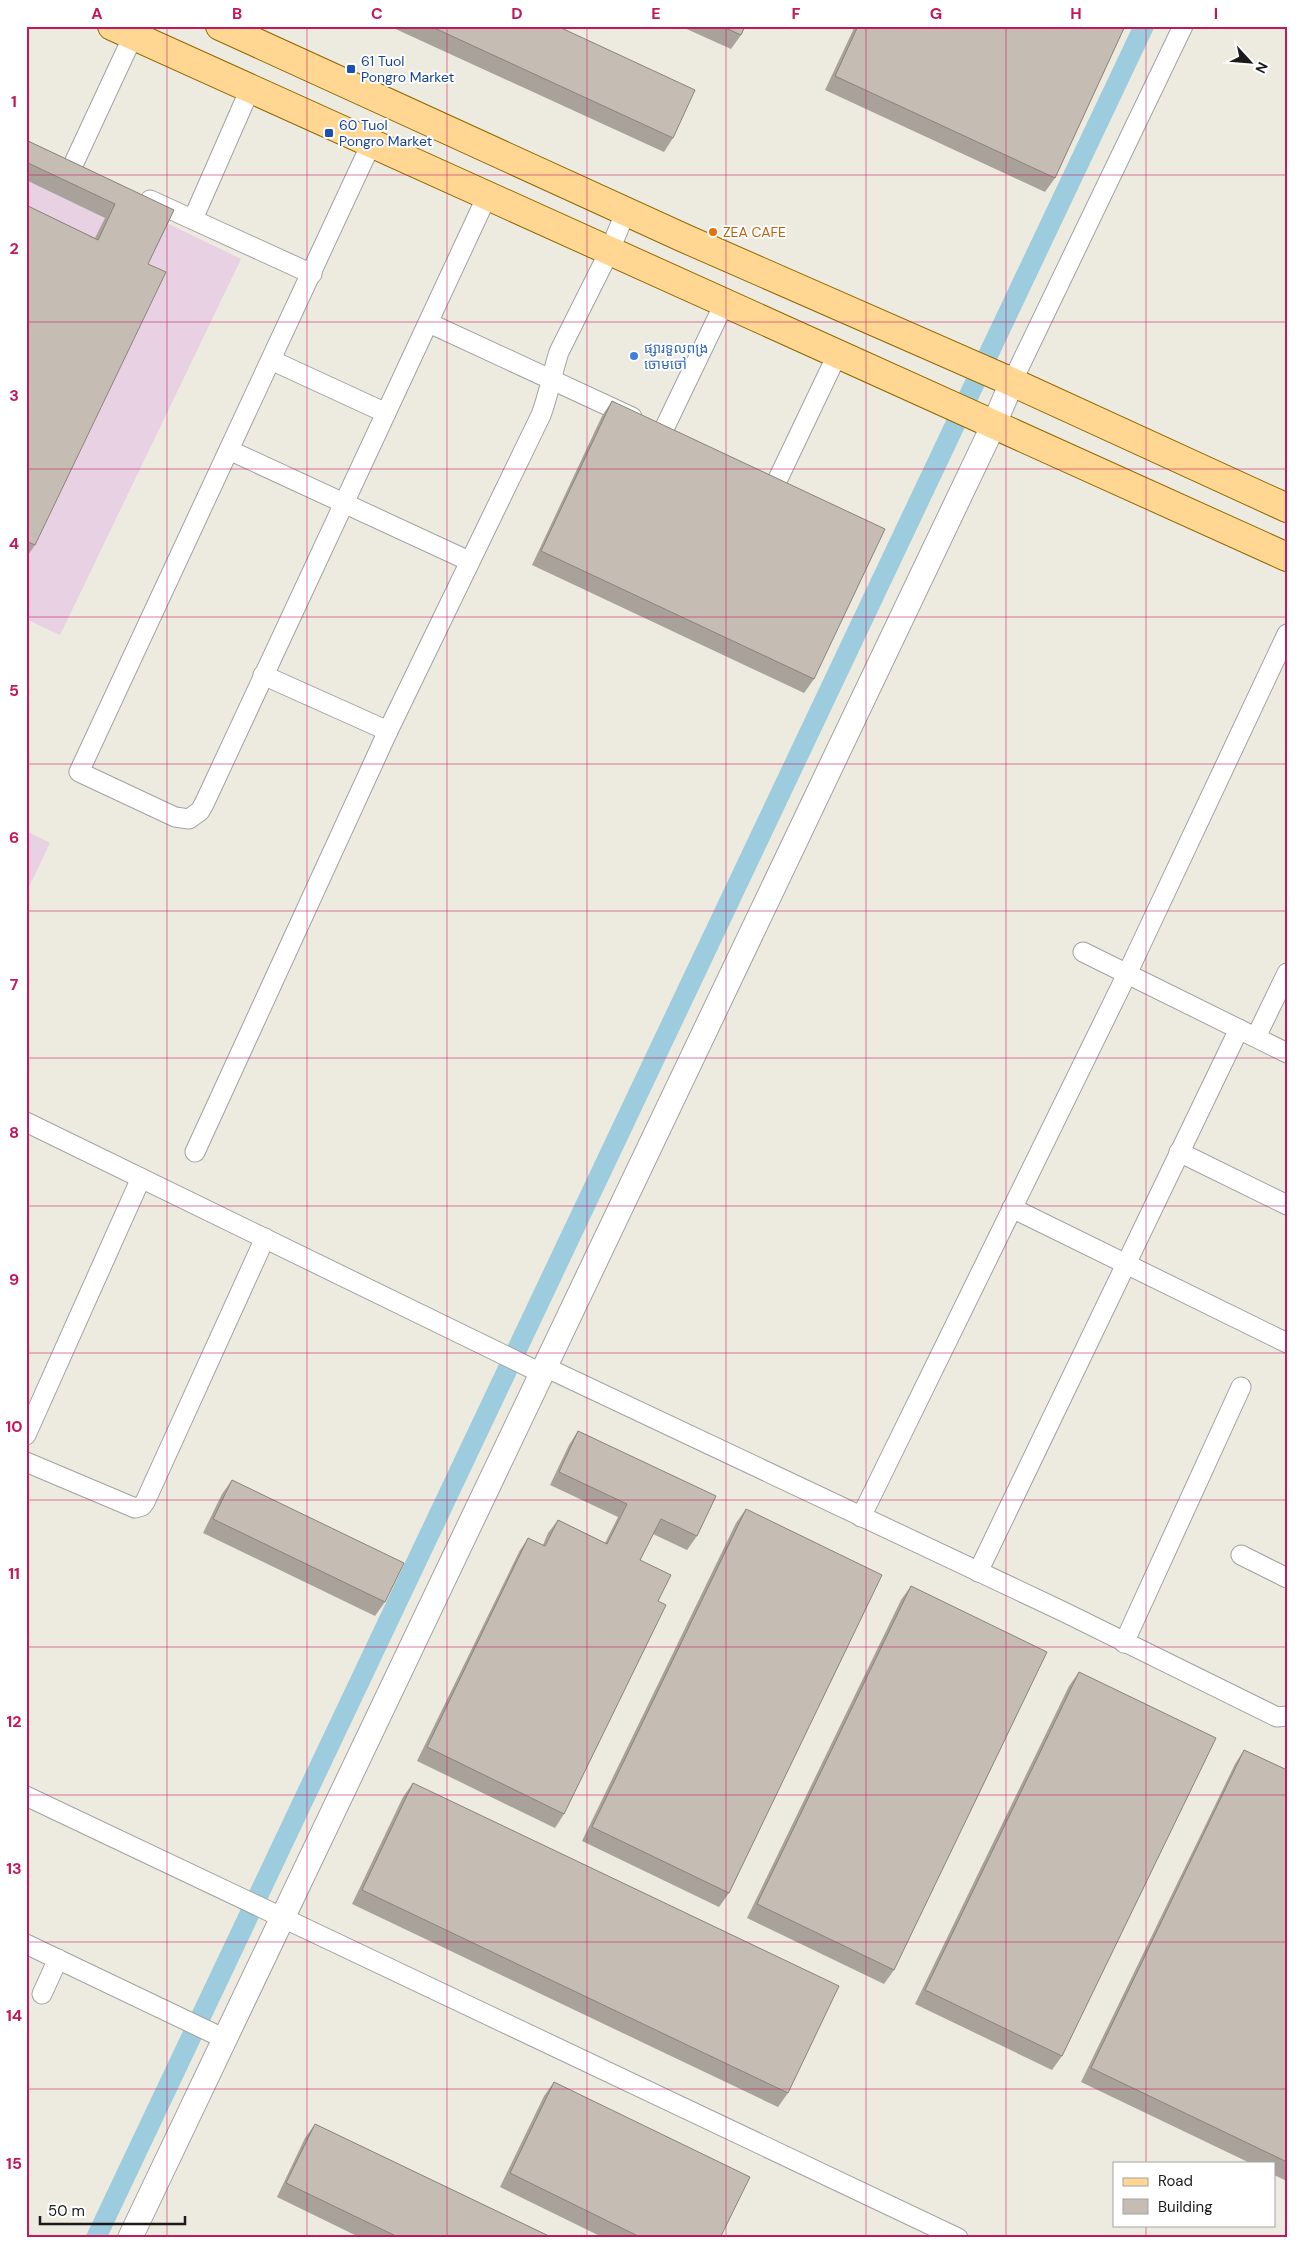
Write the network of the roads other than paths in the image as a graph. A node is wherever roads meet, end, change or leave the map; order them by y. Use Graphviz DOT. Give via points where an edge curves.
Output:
graph roads {
  1 [pos="220,26"];
  2 [pos="1183,26"];
  3 [pos="122,31"];
  4 [pos="250,89"];
  5 [pos="370,144"];
  6 [pos="90,172"];
  7 [pos="133,192"];
  8 [pos="487,196"];
  9 [pos="626,211"];
  10 [pos="193,220"];
  11 [pos="609,252"];
  12 [pos="312,274"];
  13 [pos="724,304"];
  14 [pos="429,323"];
  15 [pos="837,355"];
  16 [pos="271,360"];
  17 [pos="990,373"];
  18 [pos="552,380"];
  19 [pos="386,413"];
  20 [pos="972,414"];
  21 [pos="663,431"];
  22 [pos="680,439"];
  23 [pos="229,450"];
  24 [pos="759,475"];
  25 [pos="776,483"];
  26 [pos="794,492"];
  27 [pos="344,503"];
  28 [pos="1287,508"];
  29 [pos="1287,557"];
  30 [pos="469,561"];
  31 [pos="1287,634"];
  32 [pos="264,675"];
  33 [pos="388,731"];
  34 [pos="1083,952"];
  35 [pos="1287,973"];
  36 [pos="1127,974"];
  37 [pos="1239,1029"];
  38 [pos="1256,1037"];
  39 [pos="1287,1053"];
  40 [pos="26,1122"];
  41 [pos="195,1152"];
  42 [pos="1179,1152"];
  43 [pos="141,1178"];
  44 [pos="1287,1205"];
  45 [pos="1012,1208"];
  46 [pos="265,1238"];
  47 [pos="1126,1264"];
  48 [pos="1287,1343"];
  49 [pos="532,1366"];
  50 [pos="1241,1387"];
  51 [pos="26,1434"];
  52 [pos="26,1462"];
  53 [pos="861,1516"];
  54 [pos="1241,1555"];
  55 [pos="978,1572"];
  56 [pos="1287,1578"];
  57 [pos="1124,1643"];
  58 [pos="1287,1716"];
  59 [pos="26,1796"];
  60 [pos="276,1914"];
  61 [pos="26,1944"];
  62 [pos="58,1959"];
  63 [pos="42,1994"];
  64 [pos="218,2036"];
  65 [pos="130,2238"];
  66 [pos="958,2238"];
  1 -- 9 [label="main road"];
  2 -- 17 [label="street"];
  3 -- 4 [label="main road"];
  3 -- 6 [label="street" via="65,161"];
  4 -- 5 [label="main road"];
  4 -- 10 [label="street"];
  5 -- 8 [label="main road"];
  5 -- 12 [label="street"];
  7 -- 10 [label="street"];
  8 -- 11 [label="main road"];
  8 -- 14 [label="street"];
  9 -- 11 [label="street"];
  9 -- 17 [label="main road"];
  10 -- 12 [label="street"];
  11 -- 13 [label="main road"];
  11 -- 18 [label="street" via="559,352"];
  12 -- 16 [label="street"];
  13 -- 15 [label="main road"];
  13 -- 21 [label="street"];
  14 -- 18 [label="street"];
  14 -- 19 [label="street"];
  15 -- 20 [label="main road"];
  15 -- 25 [label="street"];
  16 -- 19 [label="street"];
  16 -- 23 [label="street"];
  17 -- 20 [label="street"];
  17 -- 28 [label="main road"];
  18 -- 21 [label="street"];
  18 -- 30 [label="street" via="541,415"];
  19 -- 27 [label="street"];
  20 -- 29 [label="main road"];
  20 -- 49 [label="street"];
  21 -- 22 [label="street"];
  23 -- 27 [label="street"];
  23 -- 32 [label="street" via="79,772 175,817 189,819 204,804"];
  24 -- 25 [label="street"];
  25 -- 26 [label="street"];
  27 -- 30 [label="street"];
  27 -- 32 [label="street"];
  30 -- 33 [label="street"];
  31 -- 36 [label="street"];
  32 -- 33 [label="street"];
  33 -- 41 [label="street"];
  34 -- 36 [label="street"];
  35 -- 38 [label="street"];
  36 -- 37 [label="street"];
  36 -- 45 [label="street"];
  37 -- 38 [label="street"];
  37 -- 42 [label="street"];
  38 -- 39 [label="street"];
  40 -- 43 [label="street"];
  42 -- 44 [label="street"];
  42 -- 47 [label="street"];
  43 -- 46 [label="street"];
  43 -- 51 [label="street"];
  45 -- 47 [label="street"];
  45 -- 53 [label="street"];
  46 -- 49 [label="street"];
  46 -- 52 [label="street" via="142,1506 135,1508"];
  47 -- 48 [label="street"];
  47 -- 55 [label="street"];
  49 -- 53 [label="street"];
  49 -- 60 [label="street"];
  50 -- 57 [label="street"];
  53 -- 55 [label="street"];
  54 -- 56 [label="street"];
  55 -- 57 [label="street"];
  57 -- 58 [label="street" via="1277,1718"];
  59 -- 60 [label="street"];
  60 -- 64 [label="street"];
  60 -- 66 [label="street"];
  61 -- 62 [label="street"];
  62 -- 63 [label="street"];
  62 -- 64 [label="street"];
  64 -- 65 [label="street"];
}
